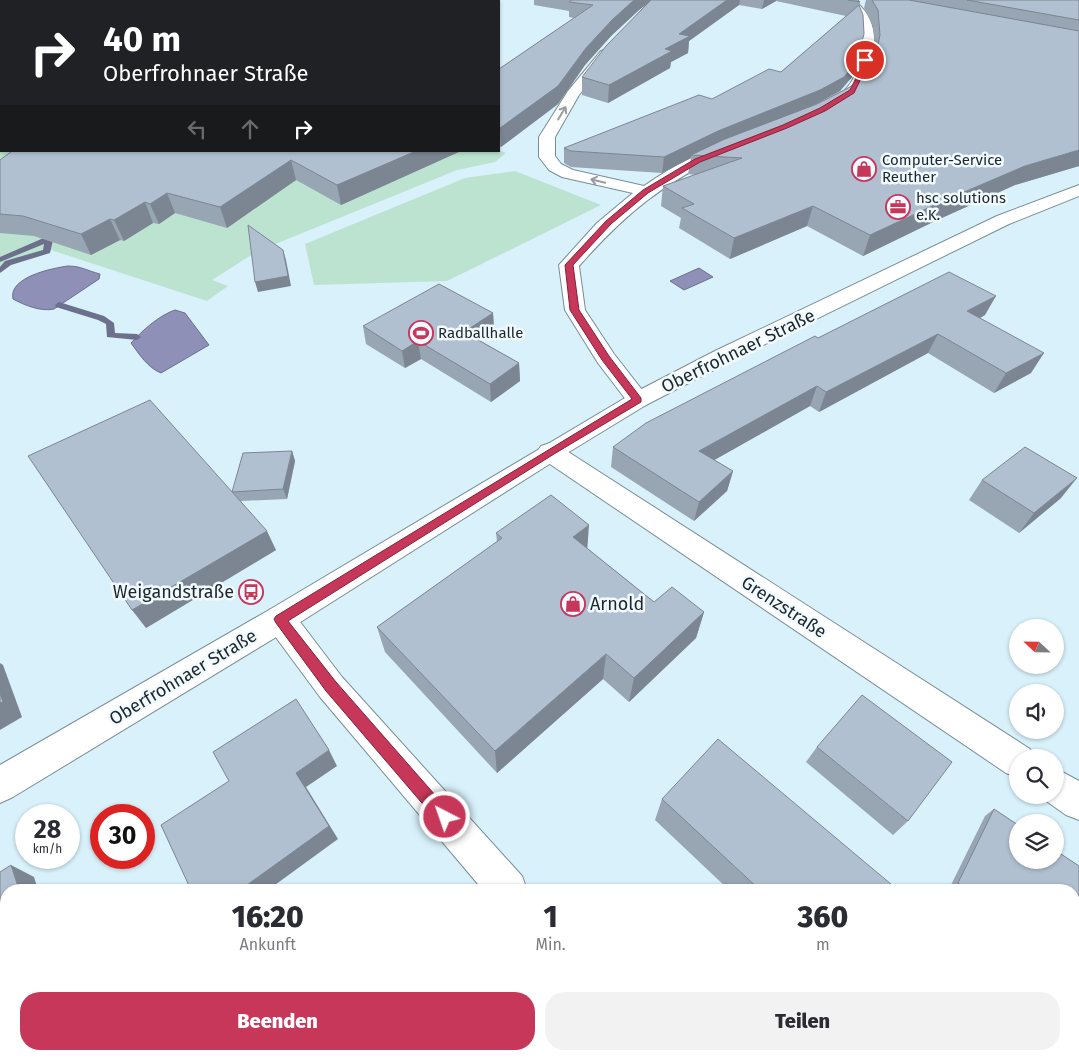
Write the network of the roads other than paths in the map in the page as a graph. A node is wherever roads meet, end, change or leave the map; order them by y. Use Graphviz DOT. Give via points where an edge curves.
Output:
graph roads {
  1 [pos="849,0"];
  2 [pos="868,4"];
  3 [pos="612,46"];
  4 [pos="815,113"];
  5 [pos="741,143"];
  6 [pos="1079,190"];
  7 [pos="645,191"];
  8 [pos="638,400"];
  9 [pos="550,452"];
  10 [pos="280,619"];
  11 [pos="1009,755"];
  12 [pos="0,785"];
  13 [pos="1064,792"];
  14 [pos="1079,802"];
  15 [pos="503,884"];
  1 -- 2 [label="street"];
  1 -- 4 [label="street" via="863,18 867,33 863,70 852,91"];
  7 -- 3 [label="street, one-way" via="568,174 547,158 548,137 556,123 573,94"];
  5 -- 7 [label="street" via="698,160"];
  6 -- 8 [label="street, Oberfrohnaer Straße" via="1003,220"];
  7 -- 8 [label="street" via="608,223 569,265 575,310"];
  8 -- 9 [label="street, Oberfrohnaer Straße"];
  9 -- 10 [label="street, Oberfrohnaer Straße"];
  9 -- 11 [label="street, Grenzstraße"];
  10 -- 12 [label="street, Oberfrohnaer Straße"];
  10 -- 15 [label="street" via="331,687"];
  13 -- 14 [label="street"];
}
